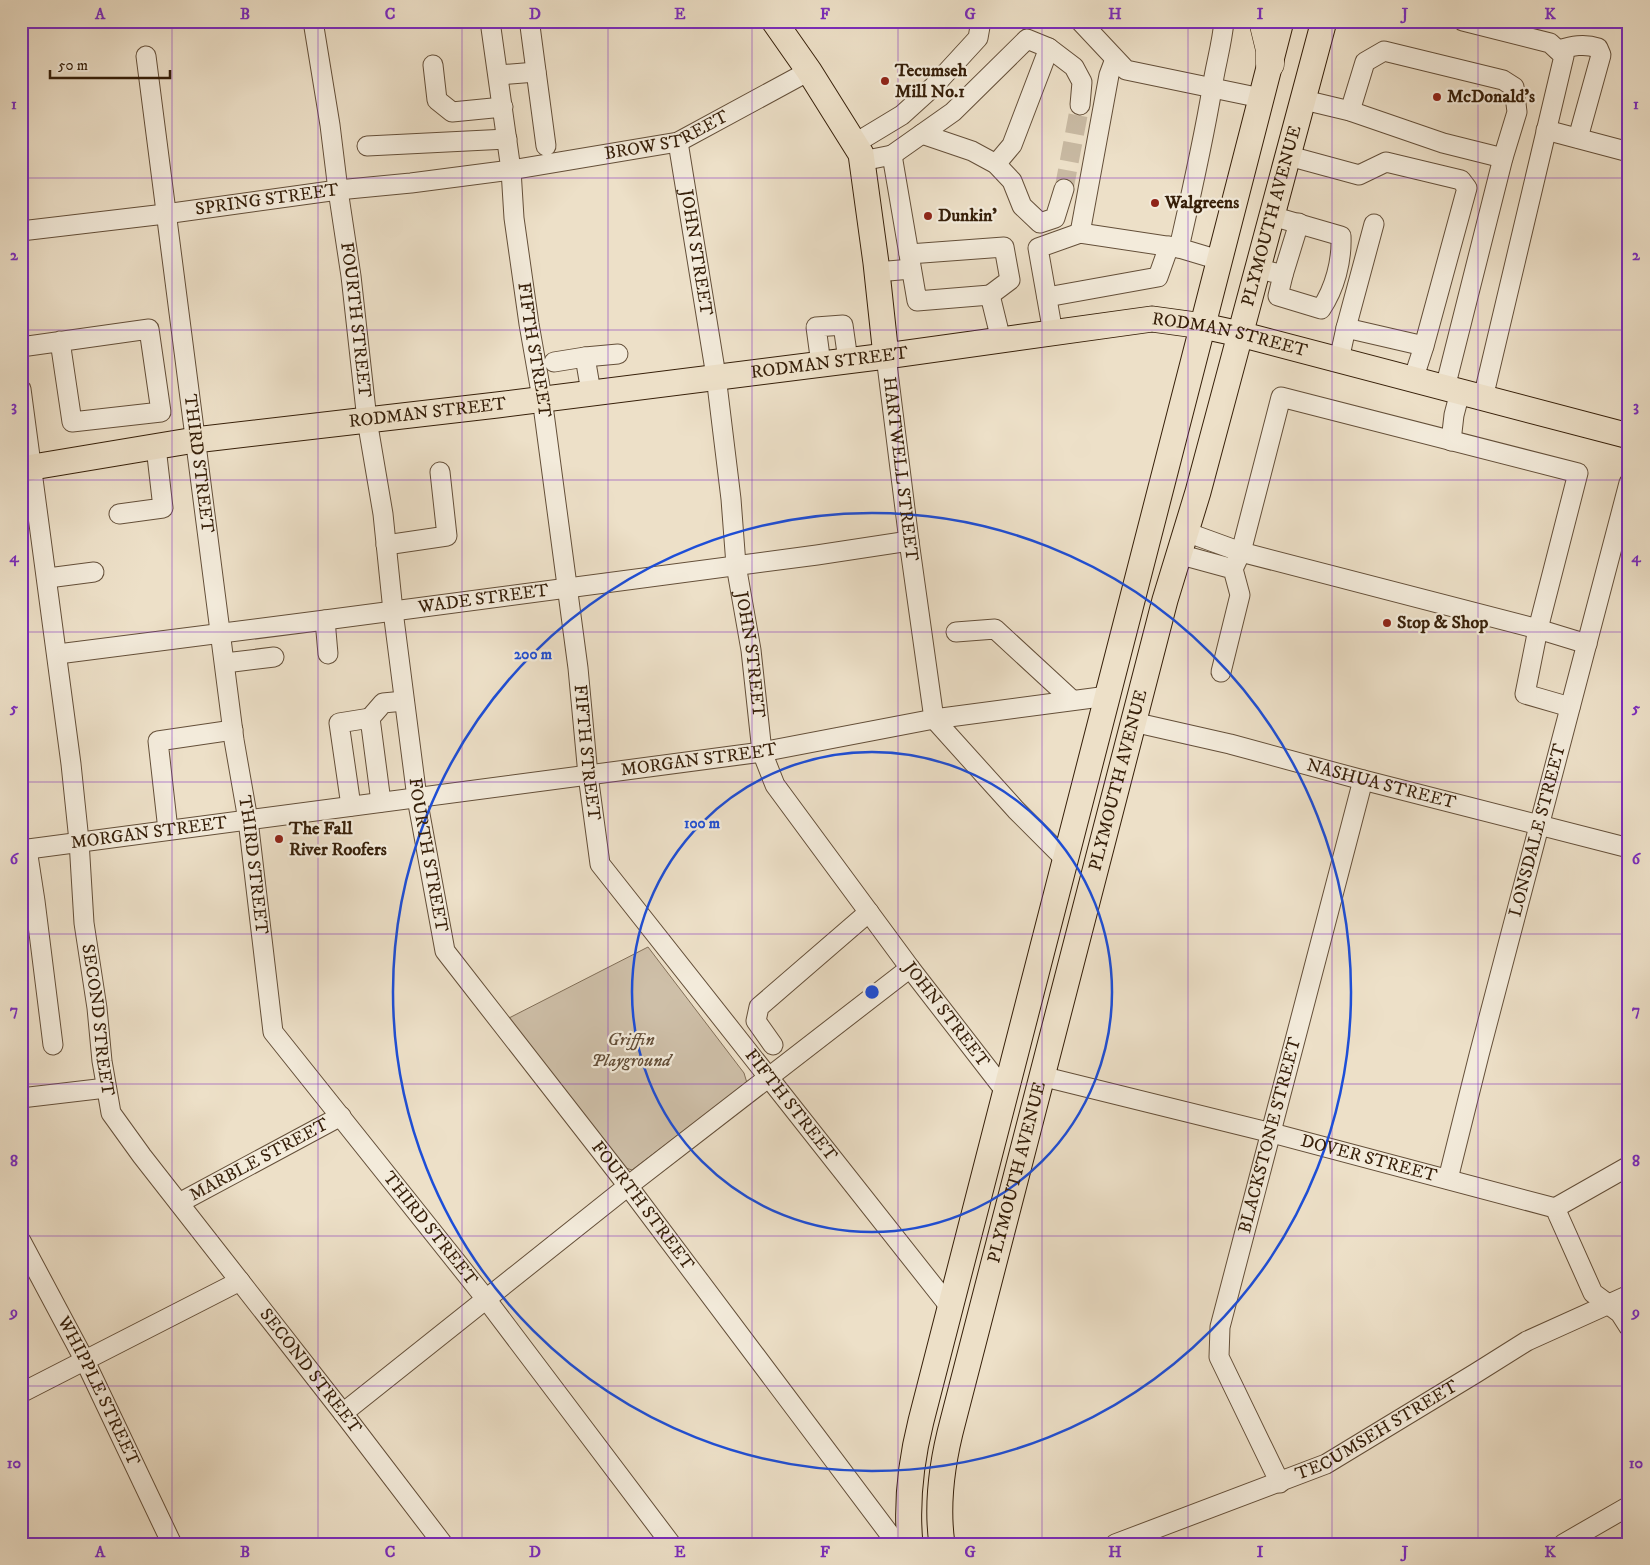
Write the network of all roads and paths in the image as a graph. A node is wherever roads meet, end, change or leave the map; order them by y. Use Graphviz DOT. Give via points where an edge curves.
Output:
graph roads {
  1 [pos="313,21"];
  2 [pos="490,21"];
  3 [pos="774,21"];
  4 [pos="981,21"];
  5 [pos="1224,21"];
  6 [pos="1263,21"];
  7 [pos="1281,21"];
  8 [pos="1324,21"];
  9 [pos="1463,21"];
  10 [pos="1088,24"];
  11 [pos="530,26"];
  12 [pos="1027,30"];
  13 [pos="1049,48"];
  14 [pos="1558,50"];
  15 [pos="146,56"];
  16 [pos="1115,59"];
  17 [pos="1270,64"];
  18 [pos="433,65"];
  19 [pos="809,71"];
  20 [pos="536,72"];
  21 [pos="499,76"];
  22 [pos="1212,88"];
  23 [pos="1261,98"];
  24 [pos="1304,100"];
  25 [pos="1080,105"];
  26 [pos="503,107"];
  27 [pos="1350,111"];
  28 [pos="1546,130"];
  29 [pos="922,134"];
  30 [pos="1578,138"];
  31 [pos="507,139"];
  32 [pos="678,142"];
  33 [pos="366,146"];
  34 [pos="546,146"];
  35 [pos="1629,152"];
  36 [pos="858,153"];
  37 [pos="892,156"];
  38 [pos="1289,156"];
  39 [pos="1503,158"];
  40 [pos="996,164"];
  41 [pos="511,170"];
  42 [pos="1064,189"];
  43 [pos="338,190"];
  44 [pos="165,214"];
  45 [pos="1272,216"];
  46 [pos="1299,224"];
  47 [pos="1374,224"];
  48 [pos="21,231"];
  49 [pos="1080,233"];
  50 [pos="1174,247"];
  51 [pos="1219,260"];
  52 [pos="910,262"];
  53 [pos="1257,268"];
  54 [pos="877,272"];
  55 [pos="1283,275"];
  56 [pos="990,295"];
  57 [pos="1047,297"];
  58 [pos="1203,326"];
  59 [pos="1346,328"];
  60 [pos="1054,333"];
  61 [pos="1240,334"];
  62 [pos="1001,340"];
  63 [pos="60,341"];
  64 [pos="1424,346"];
  65 [pos="21,347"];
  66 [pos="618,354"];
  67 [pos="886,356"];
  68 [pos="585,357"];
  69 [pos="848,360"];
  70 [pos="1339,360"];
  71 [pos="554,362"];
  72 [pos="821,364"];
  73 [pos="716,376"];
  74 [pos="1413,380"];
  75 [pos="21,389"];
  76 [pos="591,392"];
  77 [pos="1462,393"];
  78 [pos="542,398"];
  79 [pos="367,420"];
  80 [pos="1629,436"];
  81 [pos="195,440"];
  82 [pos="1451,441"];
  83 [pos="156,447"];
  84 [pos="27,469"];
  85 [pos="440,472"];
  86 [pos="1629,483"];
  87 [pos="1626,505"];
  88 [pos="119,514"];
  89 [pos="909,541"];
  90 [pos="1182,543"];
  91 [pos="386,545"];
  92 [pos="1237,561"];
  93 [pos="736,565"];
  94 [pos="94,572"];
  95 [pos="48,578"];
  96 [pos="566,588"];
  97 [pos="393,611"];
  98 [pos="325,620"];
  99 [pos="1538,629"];
  100 [pos="956,632"];
  101 [pos="222,633"];
  102 [pos="1587,644"];
  103 [pos="58,654"];
  104 [pos="328,654"];
  105 [pos="274,657"];
  106 [pos="225,663"];
  107 [pos="1221,672"];
  108 [pos="1108,696"];
  109 [pos="1072,700"];
  110 [pos="404,701"];
  111 [pos="1570,707"];
  112 [pos="370,718"];
  113 [pos="934,719"];
  114 [pos="1133,722"];
  115 [pos="233,730"];
  116 [pos="762,752"];
  117 [pos="588,775"];
  118 [pos="1363,780"];
  119 [pos="417,798"];
  120 [pos="381,802"];
  121 [pos="351,806"];
  122 [pos="248,820"];
  123 [pos="1539,825"];
  124 [pos="168,830"];
  125 [pos="79,841"];
  126 [pos="1629,848"];
  127 [pos="24,850"];
  128 [pos="1066,860"];
  129 [pos="869,912"];
  130 [pos="910,968"];
  131 [pos="53,1045"];
  132 [pos="774,1045"];
  133 [pos="1041,1076"];
  134 [pos="768,1079"];
  135 [pos="106,1088"];
  136 [pos="1006,1092"];
  137 [pos="21,1098"];
  138 [pos="341,1116"];
  139 [pos="1272,1133"];
  140 [pos="1629,1166"];
  141 [pos="1448,1179"];
  142 [pos="628,1186"];
  143 [pos="179,1203"];
  144 [pos="1555,1208"];
  145 [pos="21,1241"];
  146 [pos="240,1281"];
  147 [pos="1629,1295"];
  148 [pos="486,1299"];
  149 [pos="1607,1305"];
  150 [pos="950,1307"];
  151 [pos="1629,1327"];
  152 [pos="85,1361"];
  153 [pos="21,1392"];
  154 [pos="344,1413"];
  155 [pos="1280,1482"];
  156 [pos="1629,1506"];
  157 [pos="172,1544"];
  158 [pos="443,1544"];
  159 [pos="671,1544"];
  160 [pos="897,1544"];
  161 [pos="910,1544"];
  162 [pos="942,1544"];
  163 [pos="1115,1544"];
  164 [pos="1563,1544"];
  1 -- 43 [label="street, FOURTH STREET"];
  2 -- 21 [label="street, FIFTH STREET"];
  3 -- 19 [label="main road, HARTWELL STREET"];
  4 -- 36 [label="street" via="978,38 934,86"];
  5 -- 22 [label="street"];
  6 -- 17 [label="highway"];
  7 -- 17 [label="main road, PLYMOUTH AVENUE"];
  8 -- 24 [label="main road, PLYMOUTH AVENUE"];
  9 -- 14 [label="street" via="1550,43"];
  10 -- 16 [label="street"];
  11 -- 20 [label="street"];
  12 -- 13 [label="street"];
  12 -- 29 [label="street" via="953,112"];
  13 -- 25 [label="street" via="1074,67 1082,82"];
  13 -- 40 [label="street" via="1012,145"];
  14 -- 28 [label="street" via="1564,56"];
  14 -- 30 [label="street" via="1589,45 1598,48 1601,56"];
  15 -- 44 [label="street, THIRD STREET"];
  16 -- 22 [label="street" via="1126,70"];
  16 -- 49 [label="street" via="1109,75"];
  17 -- 23 [label="main road, PLYMOUTH AVENUE"];
  18 -- 26 [label="street" via="437,100 452,112"];
  19 -- 32 [label="street, BROW STREET"];
  19 -- 36 [label="main road, HARTWELL STREET"];
  20 -- 21 [label="street"];
  20 -- 34 [label="street"];
  21 -- 26 [label="street, FIFTH STREET"];
  22 -- 23 [label="street"];
  22 -- 50 [label="street" via="1208,116"];
  23 -- 51 [label="main road, PLYMOUTH AVENUE"];
  24 -- 27 [label="street"];
  24 -- 38 [label="main road, PLYMOUTH AVENUE"];
  26 -- 31 [label="street, FIFTH STREET"];
  27 -- 39 [label="street" via="1443,143"];
  27 -- 39 [label="street" via="1364,62 1384,51 1503,80 1514,87 1517,112"];
  28 -- 30 [label="street"];
  28 -- 77 [label="street"];
  29 -- 37 [label="street"];
  29 -- 40 [label="street" via="972,151"];
  30 -- 35 [label="street"];
  31 -- 33 [label="street"];
  31 -- 41 [label="street, FIFTH STREET"];
  32 -- 41 [label="street, BROW STREET"];
  32 -- 73 [label="street, JOHN STREET"];
  36 -- 37 [label="street"];
  36 -- 54 [label="main road, HARTWELL STREET"];
  37 -- 52 [label="street"];
  38 -- 45 [label="main road, PLYMOUTH AVENUE"];
  38 -- 64 [label="street" via="1359,175 1386,162 1461,180 1467,188"];
  39 -- 77 [label="street"];
  40 -- 42 [label="street" via="1012,181 1022,206 1040,223 1055,218"];
  41 -- 43 [label="street, SPRING STREET"];
  41 -- 78 [label="street, FIFTH STREET" via="514,218"];
  43 -- 44 [label="street, SPRING STREET"];
  43 -- 79 [label="street, FOURTH STREET"];
  44 -- 48 [label="street, SPRING STREET"];
  44 -- 81 [label="street, THIRD STREET"];
  45 -- 46 [label="street"];
  45 -- 53 [label="main road, PLYMOUTH AVENUE"];
  46 -- 55 [label="street"];
  46 -- 55 [label="street" via="1341,236 1342,254 1322,309 1278,296"];
  47 -- 59 [label="street"];
  49 -- 50 [label="street"];
  49 -- 57 [label="street" via="1038,248"];
  50 -- 51 [label="street"];
  50 -- 57 [label="street" via="1158,277"];
  51 -- 58 [label="main road, PLYMOUTH AVENUE"];
  52 -- 54 [label="street"];
  52 -- 56 [label="street" via="917,301"];
  52 -- 56 [label="street" via="1004,247 1010,280"];
  53 -- 55 [label="street"];
  53 -- 61 [label="main road, PLYMOUTH AVENUE"];
  54 -- 67 [label="main road, HARTWELL STREET"];
  56 -- 62 [label="street"];
  57 -- 60 [label="street"];
  58 -- 60 [label="main road, RODMAN STREET" via="1152,319"];
  58 -- 61 [label="main road, RODMAN STREET"];
  58 -- 108 [label="main road, PLYMOUTH AVENUE"];
  59 -- 64 [label="street"];
  59 -- 70 [label="street"];
  60 -- 62 [label="main road, RODMAN STREET"];
  61 -- 70 [label="main road, RODMAN STREET"];
  61 -- 90 [label="main road, PLYMOUTH AVENUE"];
  62 -- 67 [label="main road, RODMAN STREET"];
  63 -- 63 [label="street" via="149,329 161,412 72,422"];
  63 -- 65 [label="street"];
  64 -- 74 [label="street"];
  66 -- 68 [label="street"];
  67 -- 69 [label="main road, RODMAN STREET"];
  67 -- 89 [label="street, HARTWELL STREET"];
  68 -- 71 [label="street"];
  68 -- 76 [label="street"];
  69 -- 72 [label="main road, RODMAN STREET"];
  69 -- 72 [label="street" via="843,325 816,326"];
  70 -- 74 [label="main road, RODMAN STREET"];
  72 -- 73 [label="main road, RODMAN STREET"];
  73 -- 76 [label="main road, RODMAN STREET"];
  73 -- 93 [label="street, JOHN STREET" via="732,499"];
  74 -- 77 [label="main road, RODMAN STREET"];
  75 -- 84 [label="street, SECOND STREET"];
  76 -- 78 [label="main road, RODMAN STREET"];
  77 -- 80 [label="main road, RODMAN STREET"];
  77 -- 82 [label="street" via="1454,415"];
  78 -- 79 [label="main road, RODMAN STREET"];
  78 -- 96 [label="street, FIFTH STREET"];
  79 -- 81 [label="main road, RODMAN STREET"];
  79 -- 91 [label="street, FOURTH STREET" via="384,514"];
  81 -- 83 [label="main road, RODMAN STREET"];
  81 -- 101 [label="street, THIRD STREET"];
  82 -- 92 [label="street" via="1281,397"];
  82 -- 99 [label="street" via="1578,474"];
  83 -- 84 [label="main road, RODMAN STREET"];
  83 -- 88 [label="street" via="163,508"];
  84 -- 95 [label="street, SECOND STREET"];
  85 -- 91 [label="street" via="447,536"];
  86 -- 87 [label="street, LONSDALE STREET"];
  87 -- 102 [label="street, LONSDALE STREET"];
  89 -- 93 [label="street, WADE STREET"];
  89 -- 113 [label="street, HARTWELL STREET"];
  90 -- 92 [label="street"];
  90 -- 114 [label="main road, PLYMOUTH AVENUE"];
  91 -- 97 [label="street, FOURTH STREET"];
  92 -- 99 [label="street"];
  92 -- 107 [label="street" via="1240,595"];
  93 -- 96 [label="street, WADE STREET"];
  93 -- 116 [label="street, JOHN STREET"];
  94 -- 95 [label="street"];
  95 -- 103 [label="street, SECOND STREET"];
  96 -- 97 [label="street, WADE STREET"];
  96 -- 117 [label="street, FIFTH STREET" via="578,668"];
  97 -- 98 [label="street, WADE STREET"];
  97 -- 110 [label="street, FOURTH STREET"];
  98 -- 101 [label="street, WADE STREET"];
  98 -- 104 [label="street"];
  99 -- 102 [label="street"];
  99 -- 111 [label="street" via="1525,694"];
  100 -- 109 [label="street" via="996,629"];
  101 -- 103 [label="street, WADE STREET"];
  101 -- 106 [label="street, THIRD STREET"];
  102 -- 111 [label="street, LONSDALE STREET"];
  103 -- 125 [label="street, SECOND STREET"];
  105 -- 106 [label="street"];
  106 -- 115 [label="street, THIRD STREET"];
  108 -- 109 [label="street, MORGAN STREET"];
  108 -- 128 [label="main road, PLYMOUTH AVENUE"];
  109 -- 113 [label="street, MORGAN STREET"];
  110 -- 112 [label="street" via="383,703"];
  110 -- 119 [label="street, FOURTH STREET"];
  111 -- 123 [label="street, LONSDALE STREET"];
  112 -- 120 [label="street"];
  112 -- 121 [label="street" via="339,723"];
  113 -- 116 [label="street, MORGAN STREET"];
  113 -- 128 [label="street"];
  114 -- 118 [label="street, NASHUA STREET"];
  114 -- 133 [label="main road, PLYMOUTH AVENUE"];
  115 -- 122 [label="street, THIRD STREET"];
  115 -- 124 [label="street" via="158,741"];
  116 -- 117 [label="street, MORGAN STREET"];
  116 -- 129 [label="street, JOHN STREET" via="775,785"];
  117 -- 119 [label="street, MORGAN STREET"];
  117 -- 134 [label="street, FIFTH STREET" via="600,864"];
  118 -- 123 [label="street, NASHUA STREET"];
  118 -- 139 [label="street, BLACKSTONE STREET"];
  119 -- 120 [label="street, MORGAN STREET"];
  119 -- 142 [label="street, FOURTH STREET" via="445,952"];
  120 -- 121 [label="street, MORGAN STREET"];
  121 -- 122 [label="street, MORGAN STREET"];
  122 -- 124 [label="street, MORGAN STREET"];
  122 -- 138 [label="street, THIRD STREET" via="273,1032"];
  123 -- 126 [label="street, NASHUA STREET"];
  123 -- 141 [label="street, LONSDALE STREET"];
  124 -- 125 [label="street, MORGAN STREET"];
  125 -- 127 [label="street, MORGAN STREET"];
  125 -- 135 [label="street, SECOND STREET" via="84,923"];
  127 -- 131 [label="street" via="35,901"];
  128 -- 136 [label="main road, PLYMOUTH AVENUE"];
  129 -- 130 [label="street, JOHN STREET"];
  129 -- 132 [label="street" via="759,1006 756,1021"];
  130 -- 134 [label="street"];
  130 -- 136 [label="street, JOHN STREET"];
  133 -- 139 [label="street, DOVER STREET"];
  133 -- 162 [label="main road, PLYMOUTH AVENUE" via="945,1450 940,1495"];
  134 -- 142 [label="street"];
  134 -- 150 [label="street, FIFTH STREET"];
  135 -- 137 [label="street"];
  135 -- 143 [label="street, SECOND STREET" via="111,1114"];
  136 -- 150 [label="main road, PLYMOUTH AVENUE"];
  138 -- 143 [label="street, MARBLE STREET"];
  138 -- 148 [label="street, THIRD STREET"];
  139 -- 141 [label="street, DOVER STREET"];
  139 -- 155 [label="street, BLACKSTONE STREET" via="1220,1327 1220,1357"];
  140 -- 144 [label="street"];
  141 -- 144 [label="street, DOVER STREET"];
  142 -- 148 [label="street"];
  142 -- 160 [label="street, FOURTH STREET"];
  143 -- 146 [label="street, SECOND STREET"];
  144 -- 149 [label="street" via="1593,1293"];
  145 -- 152 [label="street, WHIPPLE STREET"];
  146 -- 152 [label="street"];
  146 -- 154 [label="street, SECOND STREET"];
  147 -- 149 [label="street, TECUMSEH STREET"];
  148 -- 154 [label="street"];
  148 -- 159 [label="street, THIRD STREET"];
  149 -- 151 [label="street" via="1620,1313"];
  149 -- 155 [label="street, TECUMSEH STREET" via="1526,1341 1343,1455"];
  150 -- 161 [label="main road, PLYMOUTH AVENUE" via="912,1461"];
  152 -- 153 [label="street"];
  152 -- 157 [label="street, WHIPPLE STREET"];
  154 -- 158 [label="street, SECOND STREET"];
  155 -- 163 [label="street, TECUMSEH STREET"];
  156 -- 164 [label="street"];
}
